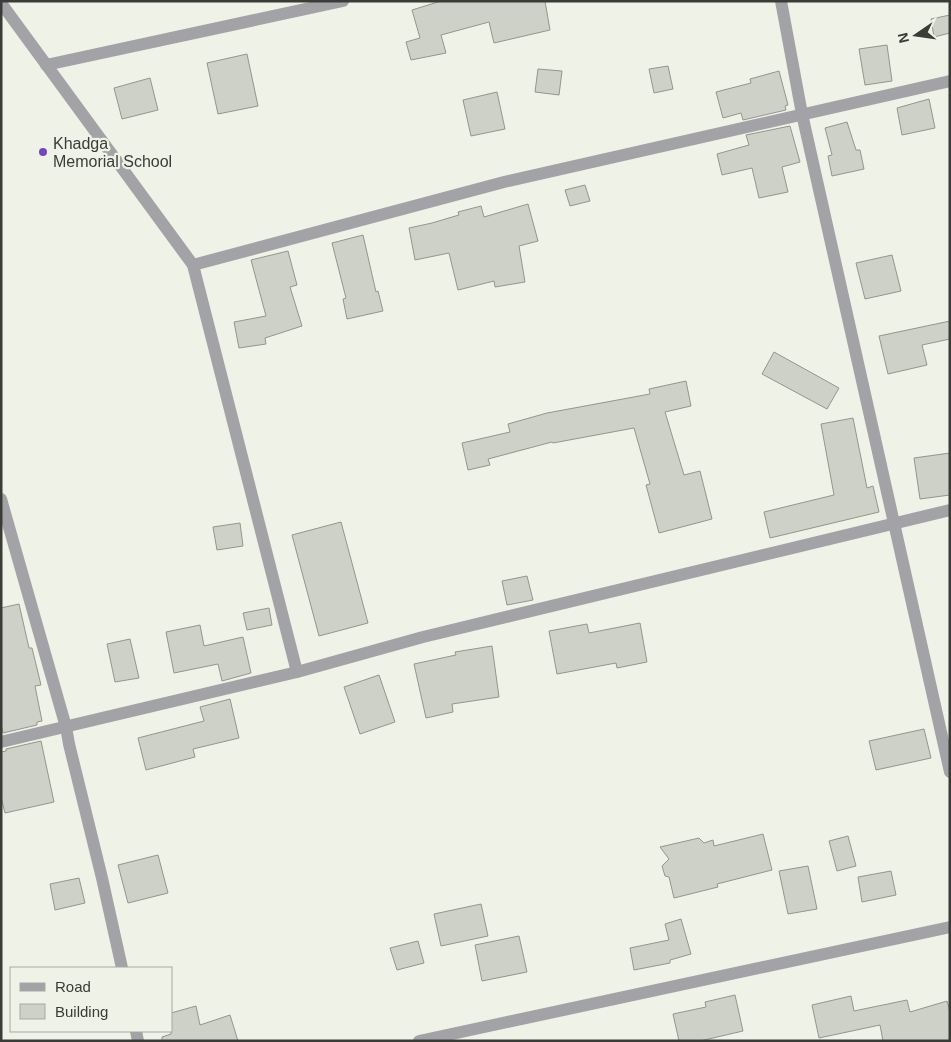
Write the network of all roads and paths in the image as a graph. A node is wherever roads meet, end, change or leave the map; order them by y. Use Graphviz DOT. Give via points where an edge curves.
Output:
graph roads {
  1 [pos="343,1"];
  2 [pos="782,1"];
  3 [pos="1,3"];
  4 [pos="46,65"];
  5 [pos="950,81"];
  6 [pos="802,114"];
  7 [pos="193,265"];
  8 [pos="1,499"];
  9 [pos="950,510"];
  10 [pos="894,523"];
  11 [pos="297,672"];
  12 [pos="944,718"];
  13 [pos="66,727"];
  14 [pos="1,742"];
  15 [pos="950,772"];
  16 [pos="950,927"];
  17 [pos="122,967"];
  18 [pos="419,1041"];
  1 -- 4 [label="street"];
  2 -- 6 [label="street"];
  3 -- 4 [label="street"];
  4 -- 7 [label="street"];
  5 -- 6 [label="street"];
  6 -- 7 [label="street" via="504,182"];
  6 -- 10 [label="street"];
  7 -- 11 [label="street"];
  8 -- 13 [label="street"];
  9 -- 10 [label="street"];
  10 -- 11 [label="street" via="423,637"];
  10 -- 12 [label="street"];
  11 -- 13 [label="street"];
  12 -- 15 [label="street"];
  13 -- 14 [label="street"];
  13 -- 17 [label="street"];
  16 -- 18 [label="street"];
}
